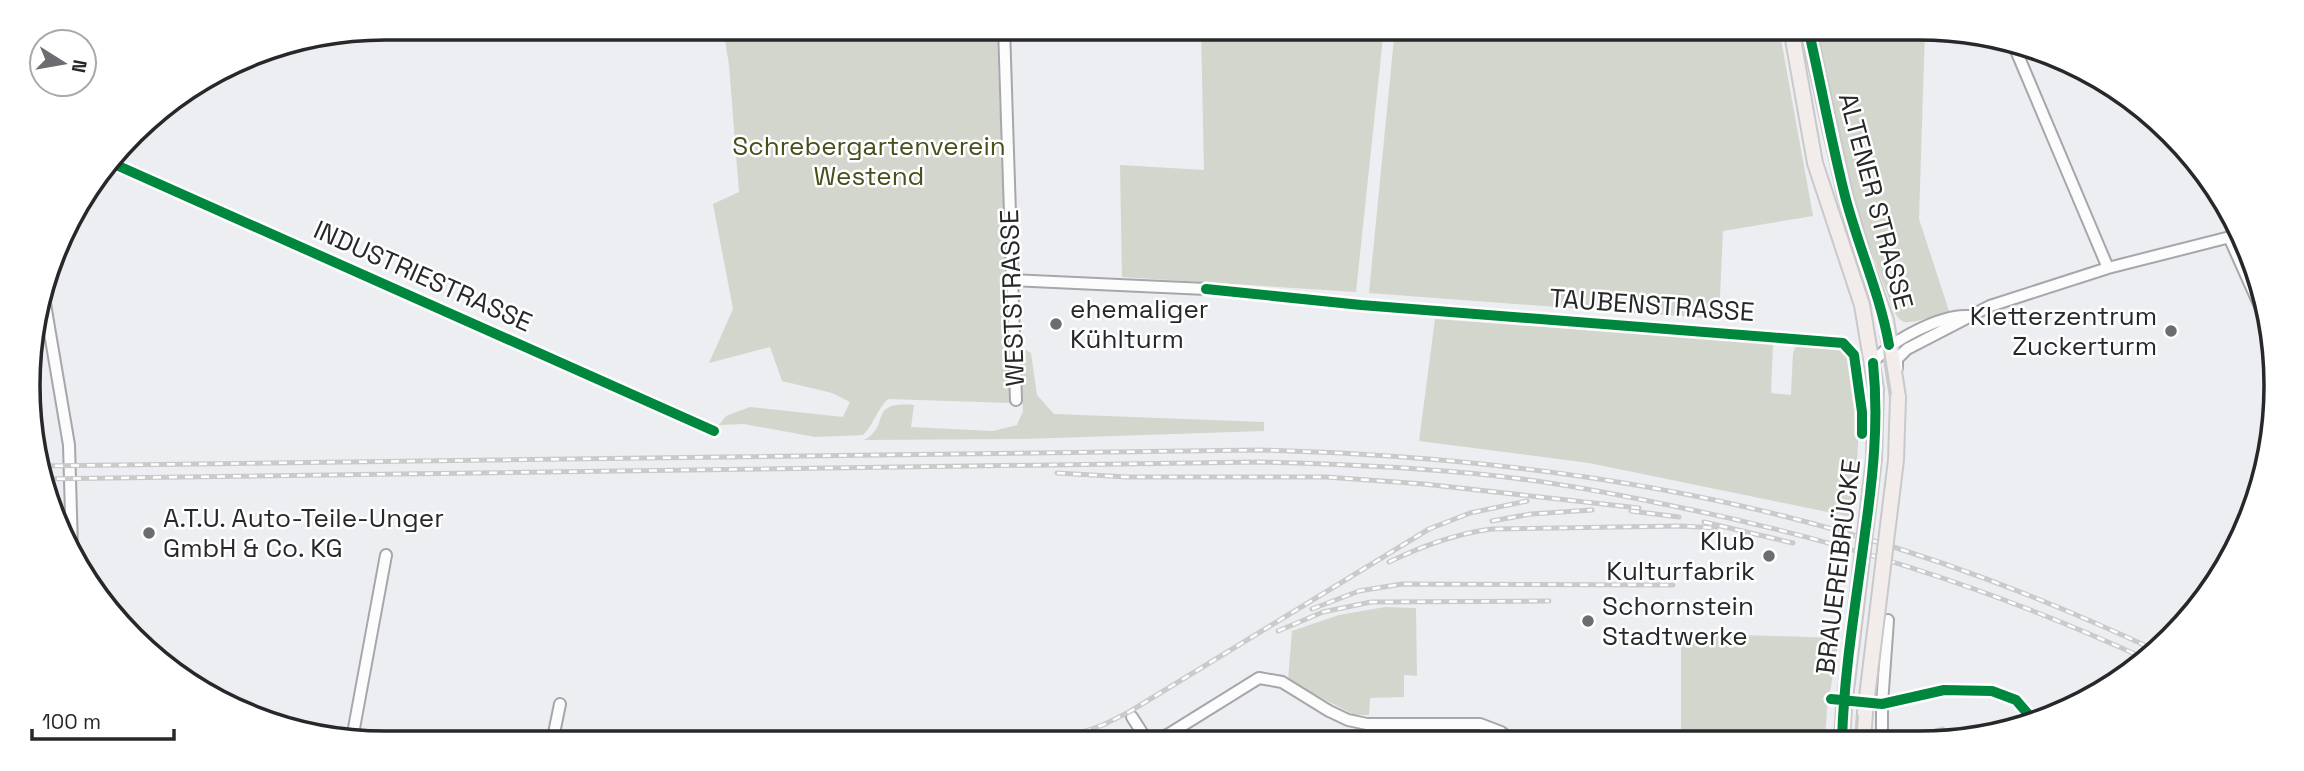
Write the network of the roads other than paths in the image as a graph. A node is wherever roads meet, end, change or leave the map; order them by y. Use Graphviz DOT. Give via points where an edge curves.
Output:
graph roads {
  1 [pos="1004,40"];
  2 [pos="1793,40"];
  3 [pos="1811,40"];
  4 [pos="2018,55"];
  5 [pos="119,166"];
  6 [pos="2230,237"];
  7 [pos="2108,268"];
  8 [pos="1012,280"];
  9 [pos="1206,289"];
  10 [pos="1362,305"];
  11 [pos="1968,316"];
  12 [pos="47,317"];
  13 [pos="1889,345"];
  14 [pos="1873,363"];
  15 [pos="1897,379"];
  16 [pos="1876,389"];
  17 [pos="1898,397"];
  18 [pos="1016,400"];
  19 [pos="713,431"];
  20 [pos="1863,434"];
  21 [pos="71,528"];
  22 [pos="386,555"];
  23 [pos="1888,620"];
  24 [pos="560,704"];
  25 [pos="1132,717"];
  26 [pos="354,729"];
  27 [pos="554,731"];
  28 [pos="1141,731"];
  29 [pos="1172,731"];
  30 [pos="1498,731"];
  31 [pos="1843,731"];
  32 [pos="1864,731"];
  33 [pos="1882,731"];
  1 -- 8 [label="street, WESTSTRASSE"];
  2 -- 14 [label="main road, ALTENER STRASSE" via="1815,163 1862,305"];
  3 -- 13 [label="main road, ALTENER STRASSE" via="1845,194 1884,315"];
  4 -- 7 [label="street"];
  5 -- 19 [label="street, INDUSTRIESTRASSE"];
  6 -- 7 [label="street"];
  7 -- 11 [label="street"];
  8 -- 9 [label="street"];
  8 -- 18 [label="street, WESTSTRASSE"];
  10 -- 20 [label="street, TAUBENSTRASSE" via="1843,343 1854,355"];
  11 -- 13 [label="street" via="1957,315"];
  11 -- 15 [label="street" via="1902,354"];
  12 -- 21 [label="street" via="69,445"];
  13 -- 14 [label="street"];
  13 -- 15 [label="main road, ALTENER STRASSE"];
  14 -- 16 [label="main road, ALTENER STRASSE"];
  15 -- 17 [label="main road, ALTENER STRASSE"];
  16 -- 31 [label="main road, BRAUEREIBRÜCKE, bridge" via="1874,459"];
  17 -- 32 [label="main road, BRAUEREIBRÜCKE, bridge" via="1896,460"];
  22 -- 26 [label="street"];
  23 -- 33 [label="street"];
  24 -- 27 [label="street"];
  25 -- 28 [label="street"];
  29 -- 30 [label="street" via="1259,678 1282,682 1348,720 1480,724"];
}
